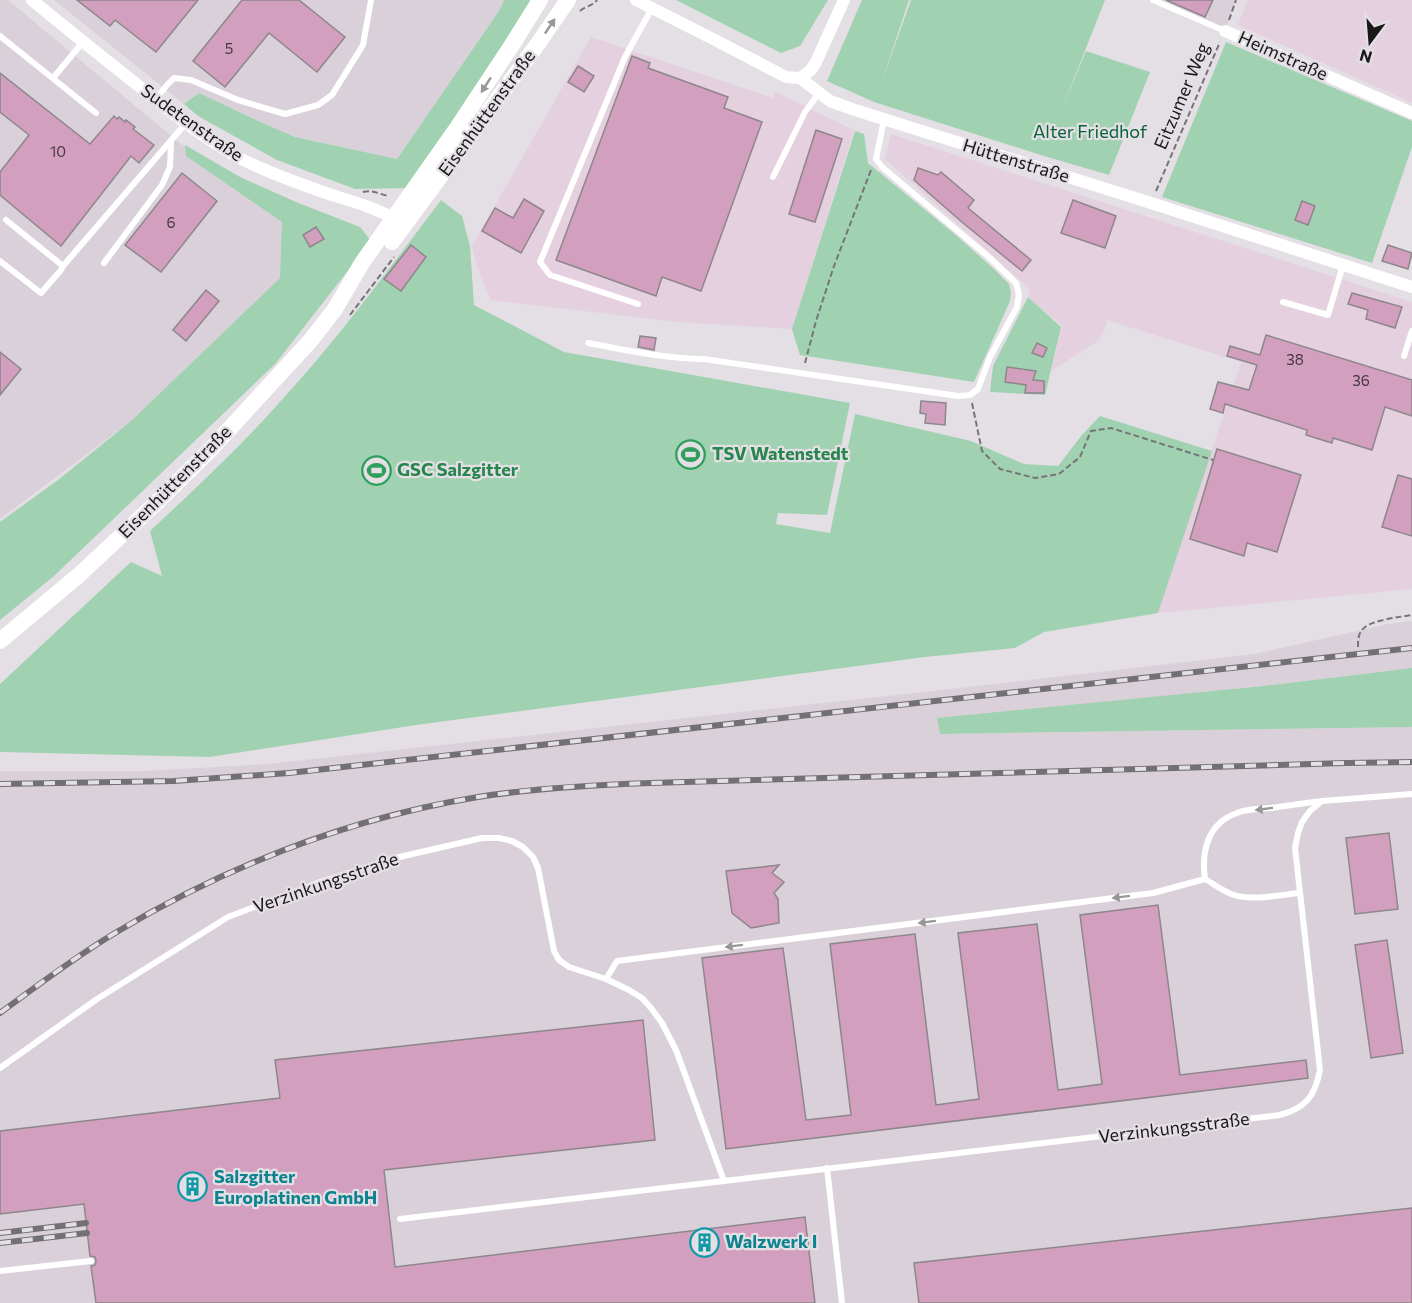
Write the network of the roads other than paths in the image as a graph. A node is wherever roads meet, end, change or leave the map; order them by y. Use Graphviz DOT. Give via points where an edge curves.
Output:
graph roads {
  1 [pos="32,0"];
  2 [pos="371,0"];
  3 [pos="540,0"];
  4 [pos="568,0"];
  5 [pos="636,0"];
  6 [pos="844,0"];
  7 [pos="1153,0"];
  8 [pos="652,8"];
  9 [pos="1225,31"];
  10 [pos="0,36"];
  11 [pos="83,42"];
  12 [pos="52,78"];
  13 [pos="800,78"];
  14 [pos="819,92"];
  15 [pos="156,100"];
  16 [pos="96,113"];
  17 [pos="1412,113"];
  18 [pos="884,120"];
  19 [pos="186,123"];
  20 [pos="171,142"];
  21 [pos="773,177"];
  22 [pos="6,220"];
  23 [pos="399,222"];
  24 [pos="0,261"];
  25 [pos="104,263"];
  26 [pos="1343,265"];
  27 [pos="63,266"];
  28 [pos="1412,287"];
  29 [pos="1283,302"];
  30 [pos="638,304"];
  31 [pos="1412,331"];
  32 [pos="588,343"];
  33 [pos="1404,356"];
  34 [pos="0,641"];
  35 [pos="1412,794"];
  36 [pos="1322,801"];
  37 [pos="1205,879"];
  38 [pos="1299,893"];
  39 [pos="606,979"];
  40 [pos="0,1068"];
  41 [pos="827,1168"];
  42 [pos="724,1181"];
  43 [pos="400,1219"];
  44 [pos="91,1261"];
  45 [pos="0,1271"];
  46 [pos="842,1303"];
  1 -- 11 [label="street, Sudetenstraße"];
  2 -- 15 [label="lane" via="363,45 332,94 318,105 285,114 191,80 174,78"];
  3 -- 23 [label="street, Eisenhüttenstraße, one-way" via="411,194"];
  23 -- 4 [label="street, Eisenhüttenstraße, one-way"];
  5 -- 8 [label="street, Hüttenstraße"];
  6 -- 13 [label="street" via="812,70"];
  7 -- 9 [label="lane, Heimstraße"];
  8 -- 13 [label="street, Hüttenstraße" via="786,77"];
  8 -- 30 [label="lane" via="625,57 540,262 550,275"];
  9 -- 17 [label="street, Heimstraße"];
  10 -- 12 [label="lane"];
  11 -- 12 [label="lane"];
  11 -- 15 [label="street, Sudetenstraße"];
  12 -- 16 [label="lane"];
  13 -- 14 [label="street, Hüttenstraße"];
  14 -- 18 [label="street, Hüttenstraße" via="830,101"];
  14 -- 21 [label="lane"];
  15 -- 19 [label="street, Sudetenstraße"];
  18 -- 26 [label="street, Hüttenstraße"];
  18 -- 32 [label="lane" via="876,159 882,167 990,258 1019,290 1017,307 978,389 958,396"];
  19 -- 20 [label="lane"];
  19 -- 23 [label="street, Sudetenstraße" via="264,170"];
  20 -- 25 [label="lane" via="170,167 162,185"];
  20 -- 27 [label="lane"];
  22 -- 27 [label="lane"];
  23 -- 34 [label="street, Eisenhüttenstraße" via="362,263 311,340 180,480 79,575"];
  24 -- 27 [label="lane" via="41,293"];
  26 -- 28 [label="street, Hüttenstraße"];
  26 -- 29 [label="lane" via="1328,315"];
  31 -- 33 [label="lane"];
  35 -- 36 [label="lane"];
  36 -- 37 [label="lane, one-way" via="1238,812 1223,819 1211,832 1203,864"];
  36 -- 38 [label="lane, Verzinkungsstraße" via="1310,811 1298,833 1295,848"];
  37 -- 38 [label="lane" via="1242,897"];
  37 -- 39 [label="lane, one-way" via="1154,893 617,961"];
  38 -- 41 [label="lane, Verzinkungsstraße" via="1320,1070 1312,1096 1293,1112"];
  39 -- 40 [label="lane, Verzinkungsstraße" via="559,960 533,857 512,841 482,838 395,858 228,917 97,999"];
  39 -- 42 [label="lane, Verzinkungsstraße" via="642,998 662,1023 676,1050"];
  41 -- 42 [label="lane, Verzinkungsstraße"];
  41 -- 46 [label="lane"];
  42 -- 43 [label="lane, Verzinkungsstraße"];
  44 -- 45 [label="lane"];
}
